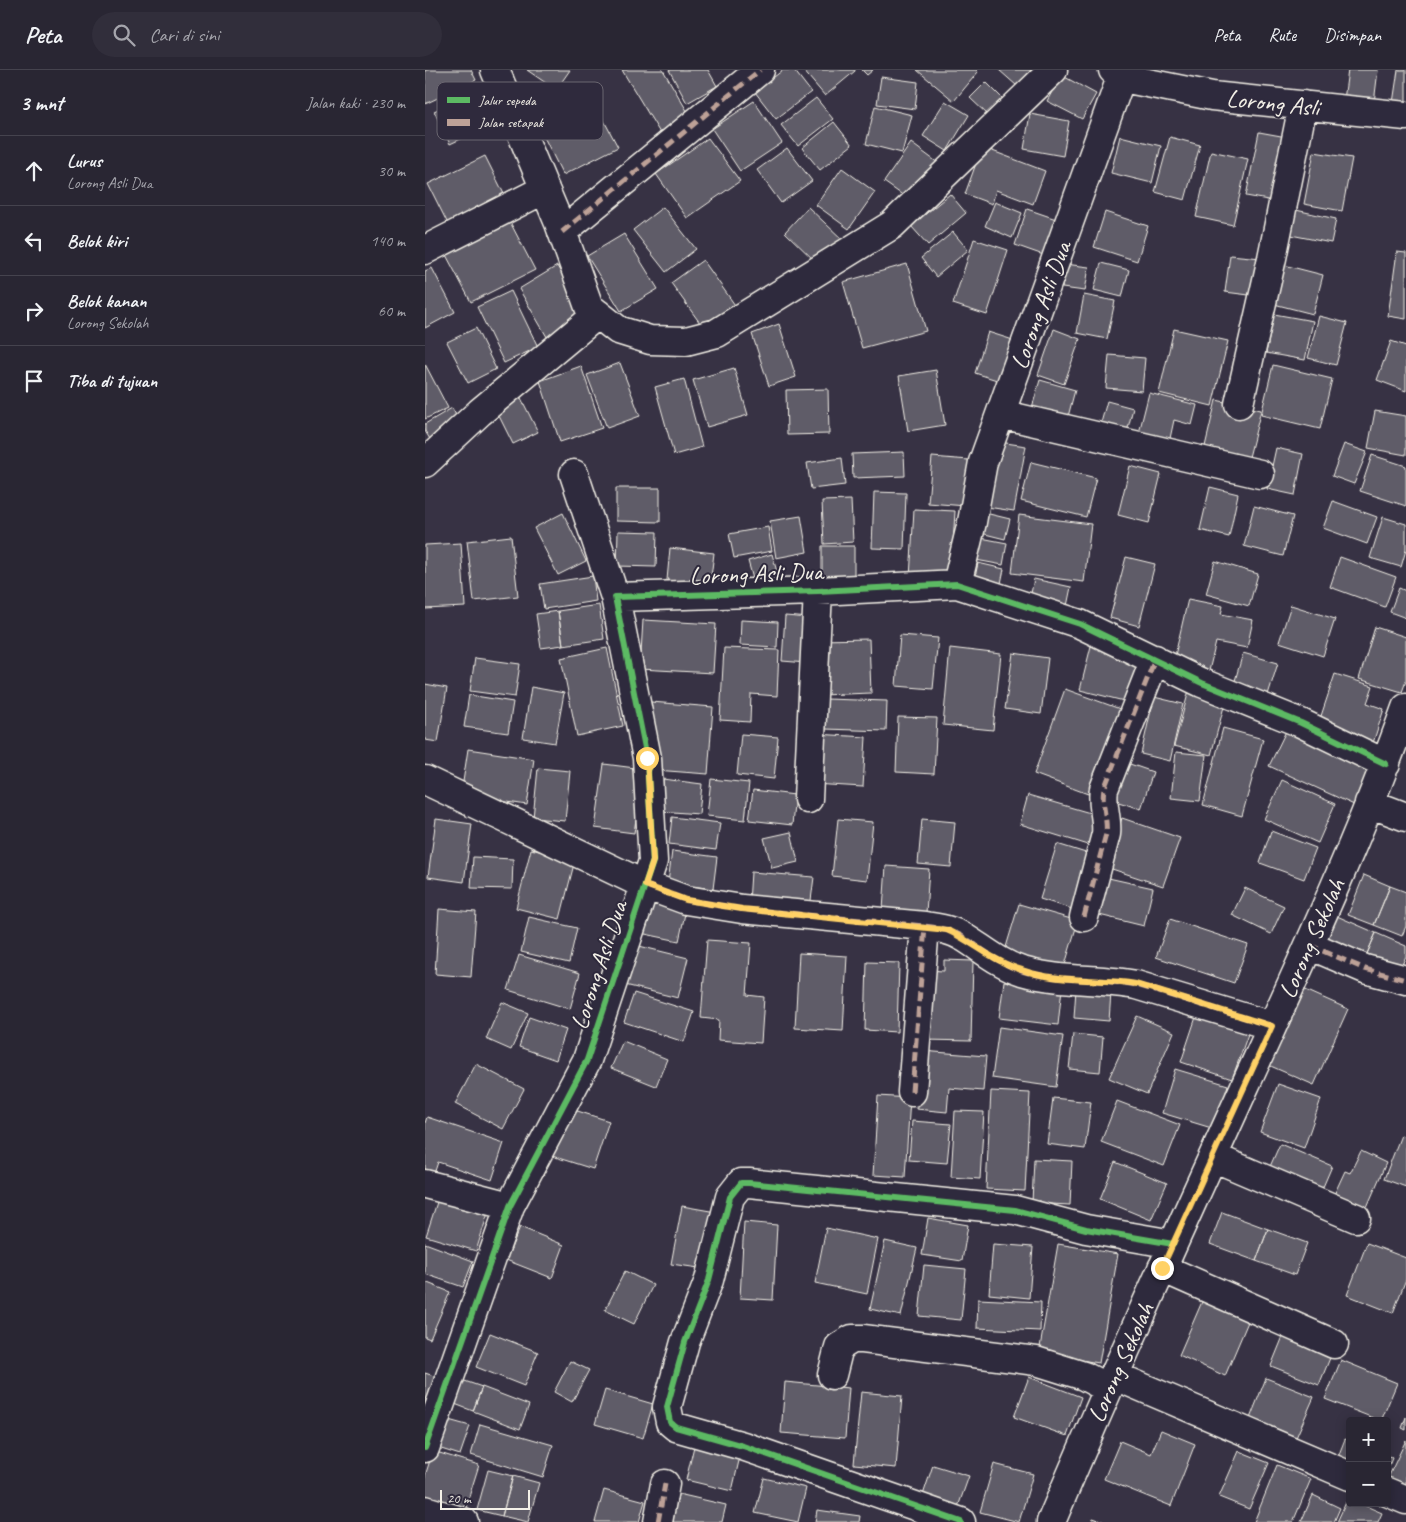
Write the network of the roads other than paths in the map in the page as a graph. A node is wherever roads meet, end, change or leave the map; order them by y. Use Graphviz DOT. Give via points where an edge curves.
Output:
graph roads {
  1 [pos="495,70"];
  2 [pos="760,70"];
  3 [pos="1053,70"];
  4 [pos="1117,73"];
  5 [pos="500,82"];
  6 [pos="1303,105"];
  7 [pos="1406,116"];
  8 [pos="524,140"];
  9 [pos="545,189"];
  10 [pos="562,232"];
  11 [pos="425,250"];
  12 [pos="598,314"];
  13 [pos="1239,404"];
  14 [pos="1001,414"];
  15 [pos="425,463"];
  16 [pos="574,474"];
  17 [pos="1260,474"];
  18 [pos="957,584"];
  19 [pos="818,591"];
  20 [pos="615,597"];
  21 [pos="1155,659"];
  22 [pos="1406,708"];
  23 [pos="1386,764"];
  24 [pos="425,780"];
  25 [pos="808,799"];
  26 [pos="1369,803"];
  27 [pos="1406,817"];
  28 [pos="645,885"];
  29 [pos="1085,917"];
  30 [pos="925,926"];
  31 [pos="1309,945"];
  32 [pos="1406,980"];
  33 [pos="1272,1026"];
  34 [pos="912,1092"];
  35 [pos="1213,1157"];
  36 [pos="425,1184"];
  37 [pos="510,1206"];
  38 [pos="1356,1218"];
  39 [pos="1167,1256"];
  40 [pos="1334,1344"];
  41 [pos="833,1375"];
  42 [pos="1110,1381"];
  43 [pos="428,1431"];
  44 [pos="1346,1474"];
  45 [pos="665,1484"];
  46 [pos="1391,1494"];
  47 [pos="1406,1500"];
  48 [pos="425,1510"];
  49 [pos="464,1522"];
  50 [pos="658,1522"];
  51 [pos="961,1522"];
  52 [pos="1051,1522"];
  1 -- 5 [label="street"];
  2 -- 10 [label="street"];
  3 -- 12 [label="street" via="892,225 717,333 686,341 650,340 618,330"];
  4 -- 6 [label="street, Lorong Asli" via="1128,79 1212,96"];
  4 -- 14 [label="street, Lorong Asli Dua"];
  6 -- 7 [label="street, Lorong Asli"];
  6 -- 13 [label="street"];
  8 -- 9 [label="street"];
  9 -- 10 [label="street"];
  9 -- 11 [label="street"];
  10 -- 12 [label="street" via="589,307"];
  12 -- 15 [label="street" via="480,412"];
  14 -- 17 [label="street"];
  14 -- 18 [label="street, Lorong Asli Dua" via="983,462"];
  16 -- 20 [label="street"];
  18 -- 19 [label="street, Lorong Asli Dua"];
  18 -- 21 [label="street" via="1080,624"];
  19 -- 20 [label="street, Lorong Asli Dua"];
  19 -- 25 [label="street"];
  20 -- 28 [label="street, Lorong Asli Dua" via="647,758 653,861"];
  21 -- 23 [label="street"];
  21 -- 29 [label="street" via="1104,789 1108,822"];
  22 -- 23 [label="street, Lorong Sekolah"];
  23 -- 26 [label="street, Lorong Sekolah"];
  24 -- 28 [label="street"];
  26 -- 27 [label="street"];
  26 -- 31 [label="street, Lorong Sekolah"];
  28 -- 30 [label="street" via="686,900 742,909"];
  28 -- 37 [label="street, Lorong Asli Dua" via="587,1060"];
  30 -- 33 [label="street" via="947,930 1022,970 1057,980 1136,984"];
  30 -- 34 [label="street"];
  31 -- 32 [label="street" via="1365,969"];
  31 -- 33 [label="street, Lorong Sekolah"];
  33 -- 35 [label="street, Lorong Sekolah"];
  35 -- 38 [label="street"];
  35 -- 39 [label="street, Lorong Sekolah"];
  36 -- 37 [label="street"];
  37 -- 43 [label="street, Lorong Asli Dua"];
  39 -- 40 [label="street"];
  39 -- 42 [label="street, Lorong Sekolah"];
  39 -- 51 [label="street" via="1015,1210 749,1183 741,1183 735,1188 709,1280 685,1342 667,1407 670,1422"];
  41 -- 42 [label="street" via="839,1347 852,1339 863,1339 1036,1361"];
  42 -- 44 [label="street"];
  42 -- 52 [label="street, Lorong Sekolah"];
  45 -- 50 [label="street"];
  46 -- 47 [label="street"];
  48 -- 49 [label="street"];
}
